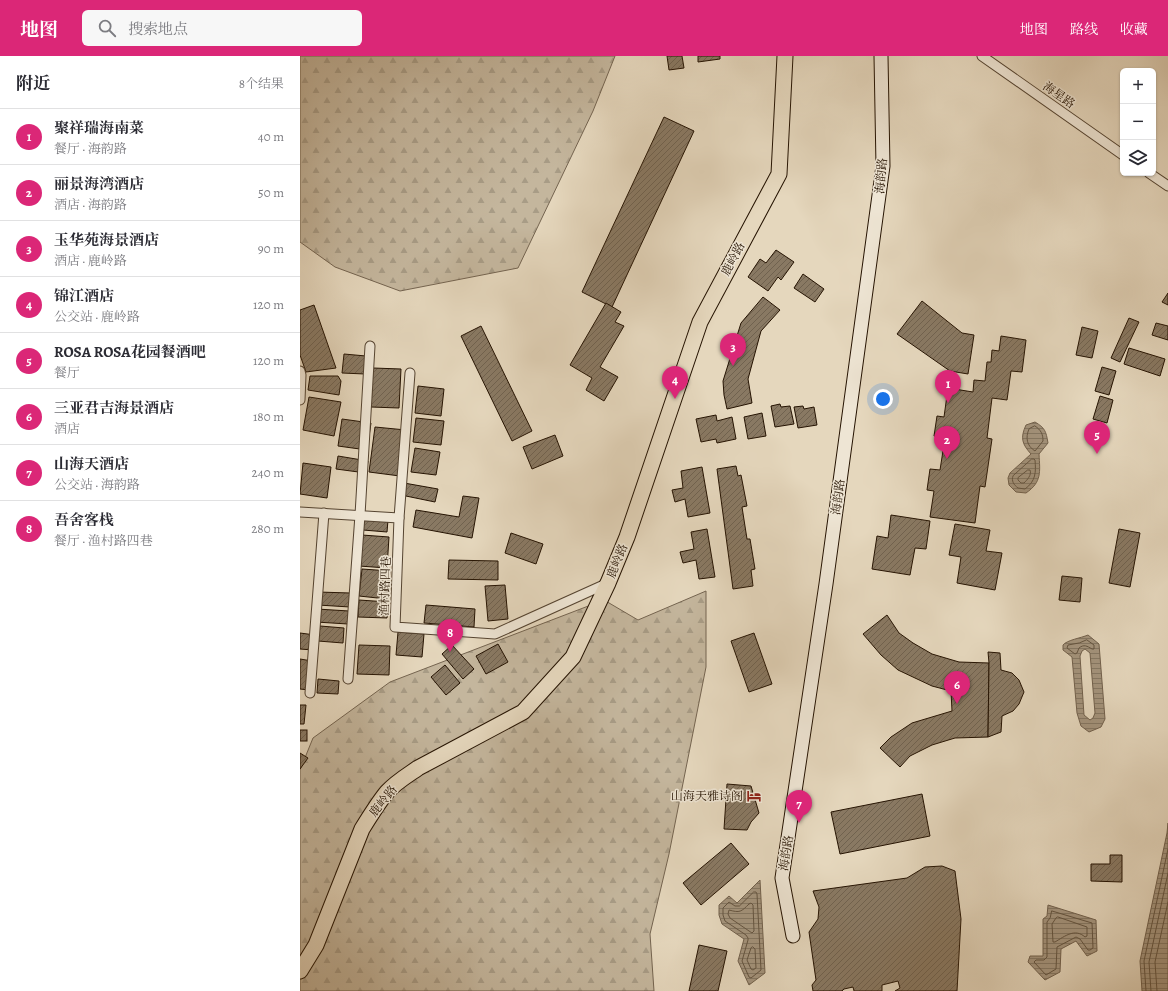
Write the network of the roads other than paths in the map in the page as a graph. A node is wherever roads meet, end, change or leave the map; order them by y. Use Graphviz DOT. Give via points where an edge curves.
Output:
graph roads {
  1 [pos="785,56"];
  2 [pos="881,56"];
  3 [pos="982,56"];
  4 [pos="1120,153"];
  5 [pos="1153,176"];
  6 [pos="1168,186"];
  7 [pos="370,346"];
  8 [pos="300,372"];
  9 [pos="410,373"];
  10 [pos="300,400"];
  11 [pos="300,512"];
  12 [pos="324,513"];
  13 [pos="360,515"];
  14 [pos="399,518"];
  15 [pos="608,583"];
  16 [pos="348,679"];
  17 [pos="310,693"];
  18 [pos="793,936"];
  19 [pos="300,971"];
  1 -- 15 [label="main road, 鹿岭路" via="778,174 700,322 627,537"];
  2 -- 18 [label="street, 海韵路" via="883,166 826,584 782,878"];
  3 -- 4 [label="street, 海星路"];
  5 -- 6 [label="street"];
  7 -- 13 [label="street"];
  8 -- 10 [label="street"];
  9 -- 14 [label="street"];
  11 -- 12 [label="street"];
  12 -- 13 [label="street"];
  12 -- 17 [label="street"];
  13 -- 14 [label="street"];
  13 -- 16 [label="street"];
  14 -- 15 [label="street, 渔村路四巷" via="396,627 495,634"];
  15 -- 19 [label="main road, 鹿岭路" via="573,657 523,712 418,768 388,791 362,829 316,945"];
}
